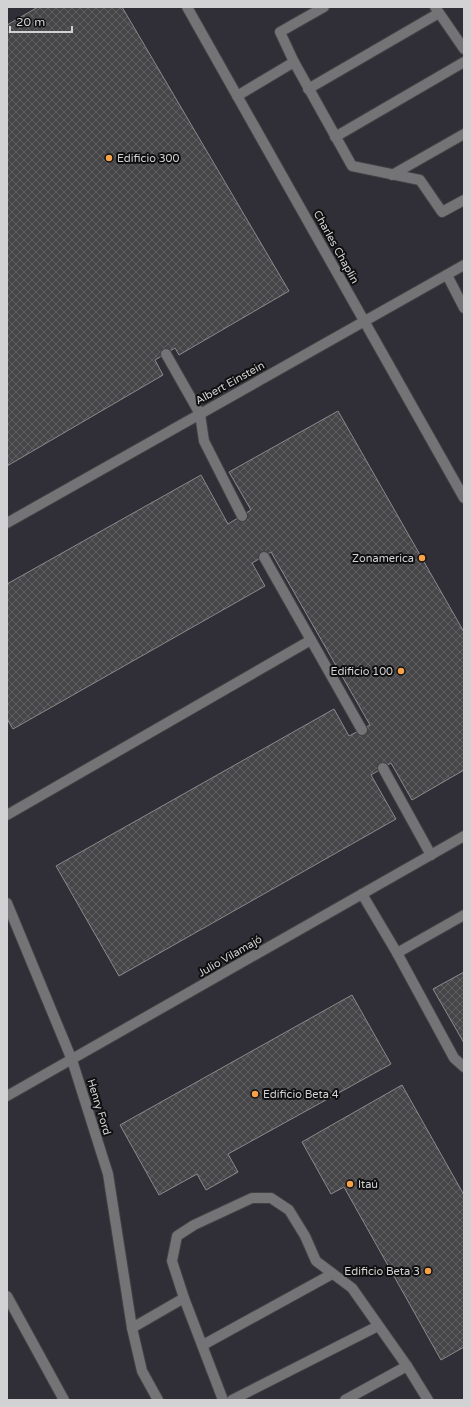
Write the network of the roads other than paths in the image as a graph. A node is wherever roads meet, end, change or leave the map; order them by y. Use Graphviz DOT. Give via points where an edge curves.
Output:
graph roads {
  1 [pos="187,7"];
  2 [pos="324,7"];
  3 [pos="437,10"];
  4 [pos="464,49"];
  5 [pos="294,62"];
  6 [pos="464,62"];
  7 [pos="308,88"];
  8 [pos="237,96"];
  9 [pos="464,134"];
  10 [pos="335,137"];
  11 [pos="392,175"];
  12 [pos="464,200"];
  13 [pos="464,265"];
  14 [pos="446,275"];
  15 [pos="464,308"];
  16 [pos="364,321"];
  17 [pos="166,354"];
  18 [pos="200,414"];
  19 [pos="464,498"];
  20 [pos="242,516"];
  21 [pos="7,522"];
  22 [pos="264,557"];
  23 [pos="311,640"];
  24 [pos="362,730"];
  25 [pos="383,768"];
  26 [pos="7,815"];
  27 [pos="464,836"];
  28 [pos="431,855"];
  29 [pos="362,894"];
  30 [pos="7,903"];
  31 [pos="464,915"];
  32 [pos="397,953"];
  33 [pos="72,1060"];
  34 [pos="464,1067"];
  35 [pos="7,1096"];
  36 [pos="332,1274"];
  37 [pos="7,1296"];
  38 [pos="184,1298"];
  39 [pos="378,1326"];
  40 [pos="132,1328"];
  41 [pos="203,1345"];
  42 [pos="407,1366"];
  43 [pos="64,1400"];
  44 [pos="158,1400"];
  45 [pos="223,1400"];
  46 [pos="232,1400"];
  47 [pos="345,1400"];
  48 [pos="428,1400"];
  1 -- 8 [label="lane, Charles Chaplin"];
  2 -- 5 [label="lane" via="280,32"];
  3 -- 4 [label="lane"];
  3 -- 7 [label="lane"];
  5 -- 7 [label="lane"];
  5 -- 8 [label="lane"];
  6 -- 10 [label="lane"];
  7 -- 10 [label="lane"];
  8 -- 16 [label="lane, Charles Chaplin"];
  9 -- 11 [label="lane"];
  10 -- 11 [label="lane" via="352,166"];
  11 -- 12 [label="lane" via="420,180 442,212"];
  13 -- 14 [label="lane, Albert Einstein"];
  14 -- 15 [label="lane"];
  14 -- 16 [label="lane, Albert Einstein"];
  16 -- 18 [label="lane, Albert Einstein"];
  16 -- 19 [label="lane, Charles Chaplin"];
  17 -- 18 [label="lane"];
  18 -- 20 [label="lane" via="204,441"];
  18 -- 21 [label="lane, Albert Einstein"];
  22 -- 23 [label="lane"];
  23 -- 24 [label="lane"];
  23 -- 26 [label="lane"];
  25 -- 28 [label="lane"];
  27 -- 28 [label="lane, Julio Vilamajó"];
  28 -- 29 [label="lane, Julio Vilamajó"];
  29 -- 32 [label="lane"];
  29 -- 33 [label="lane, Julio Vilamajó"];
  30 -- 33 [label="lane, Henry Ford"];
  31 -- 32 [label="lane"];
  32 -- 34 [label="lane" via="454,1058"];
  33 -- 35 [label="lane, Julio Vilamajó"];
  33 -- 40 [label="lane, Henry Ford" via="108,1174"];
  36 -- 38 [label="lane" via="316,1261 289,1210 271,1198 252,1198 194,1225 177,1236 172,1261"];
  36 -- 39 [label="lane" via="352,1288"];
  36 -- 41 [label="lane"];
  37 -- 43 [label="lane"];
  38 -- 40 [label="lane"];
  38 -- 41 [label="lane"];
  39 -- 42 [label="lane"];
  39 -- 46 [label="lane"];
  40 -- 44 [label="lane, Henry Ford" via="142,1371"];
  41 -- 45 [label="lane"];
  42 -- 47 [label="lane"];
  42 -- 48 [label="lane"];
}
